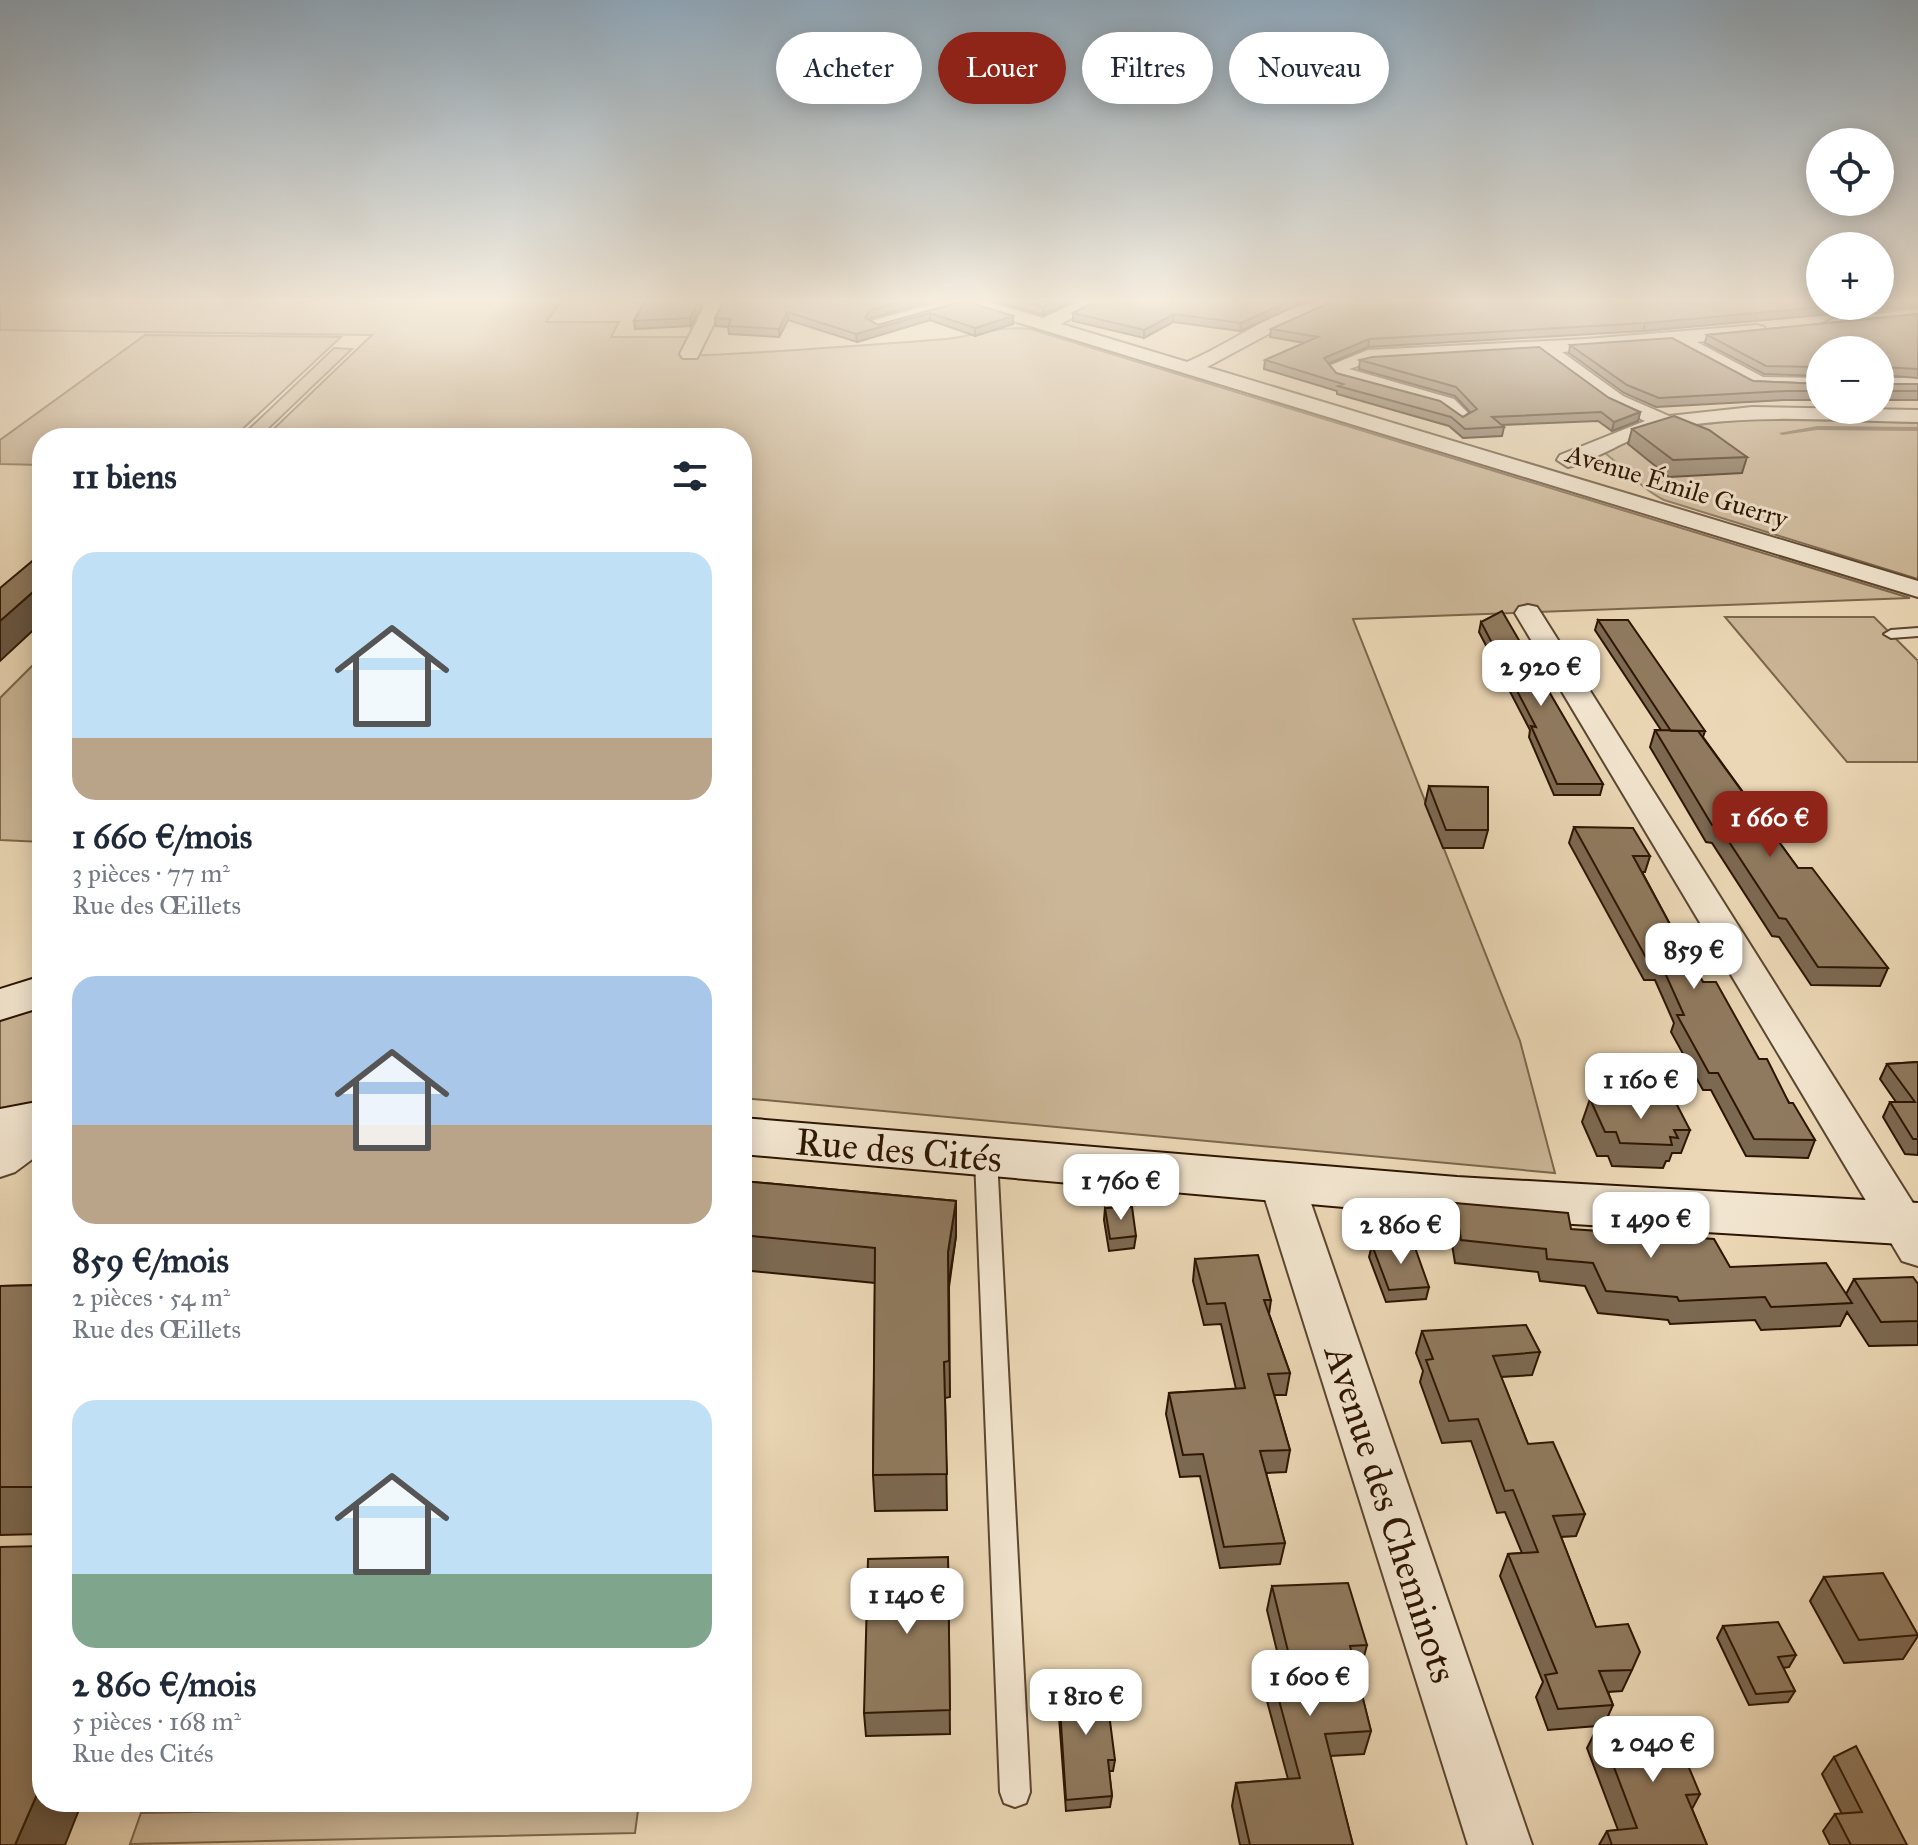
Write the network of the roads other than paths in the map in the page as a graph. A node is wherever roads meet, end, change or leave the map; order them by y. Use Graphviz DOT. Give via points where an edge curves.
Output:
graph roads {
  1 [pos="1246,385"];
  2 [pos="1381,385"];
  3 [pos="1595,385"];
  4 [pos="1918,416"];
  5 [pos="1462,417"];
  6 [pos="1667,423"];
  7 [pos="1690,434"];
  8 [pos="1486,457"];
  9 [pos="1568,460"];
  10 [pos="1596,491"];
  11 [pos="1918,589"];
  12 [pos="1528,613"];
  13 [pos="1918,632"];
  14 [pos="1891,634"];
  15 [pos="32,1121"];
  16 [pos="0,1127"];
  17 [pos="752,1137"];
  18 [pos="32,1138"];
  19 [pos="986,1158"];
  20 [pos="0,1161"];
  21 [pos="1282,1183"];
  22 [pos="1912,1232"];
  23 [pos="1015,1792"];
  24 [pos="1500,1845"];
  1 -- 8 [label="street, Avenue Émile Guerry"];
  2 -- 5 [label="street" via="1447,403"];
  3 -- 6 [label="street"];
  4 -- 6 [label="street" via="1754,415"];
  6 -- 7 [label="lane"];
  6 -- 9 [label="street" via="1639,429"];
  8 -- 9 [label="street" via="1524,453"];
  8 -- 10 [label="street, Avenue Émile Guerry"];
  9 -- 10 [label="street" via="1599,473 1603,482"];
  10 -- 11 [label="street, Avenue Émile Guerry"];
  12 -- 22 [label="street"];
  13 -- 14 [label="lane"];
  15 -- 16 [label="street"];
  17 -- 19 [label="street, Rue des Cités"];
  18 -- 20 [label="street"];
  19 -- 21 [label="street, Rue des Cités"];
  19 -- 23 [label="lane"];
  21 -- 22 [label="street, Rue des Cités"];
  21 -- 24 [label="street, Avenue des Cheminots"];
}
